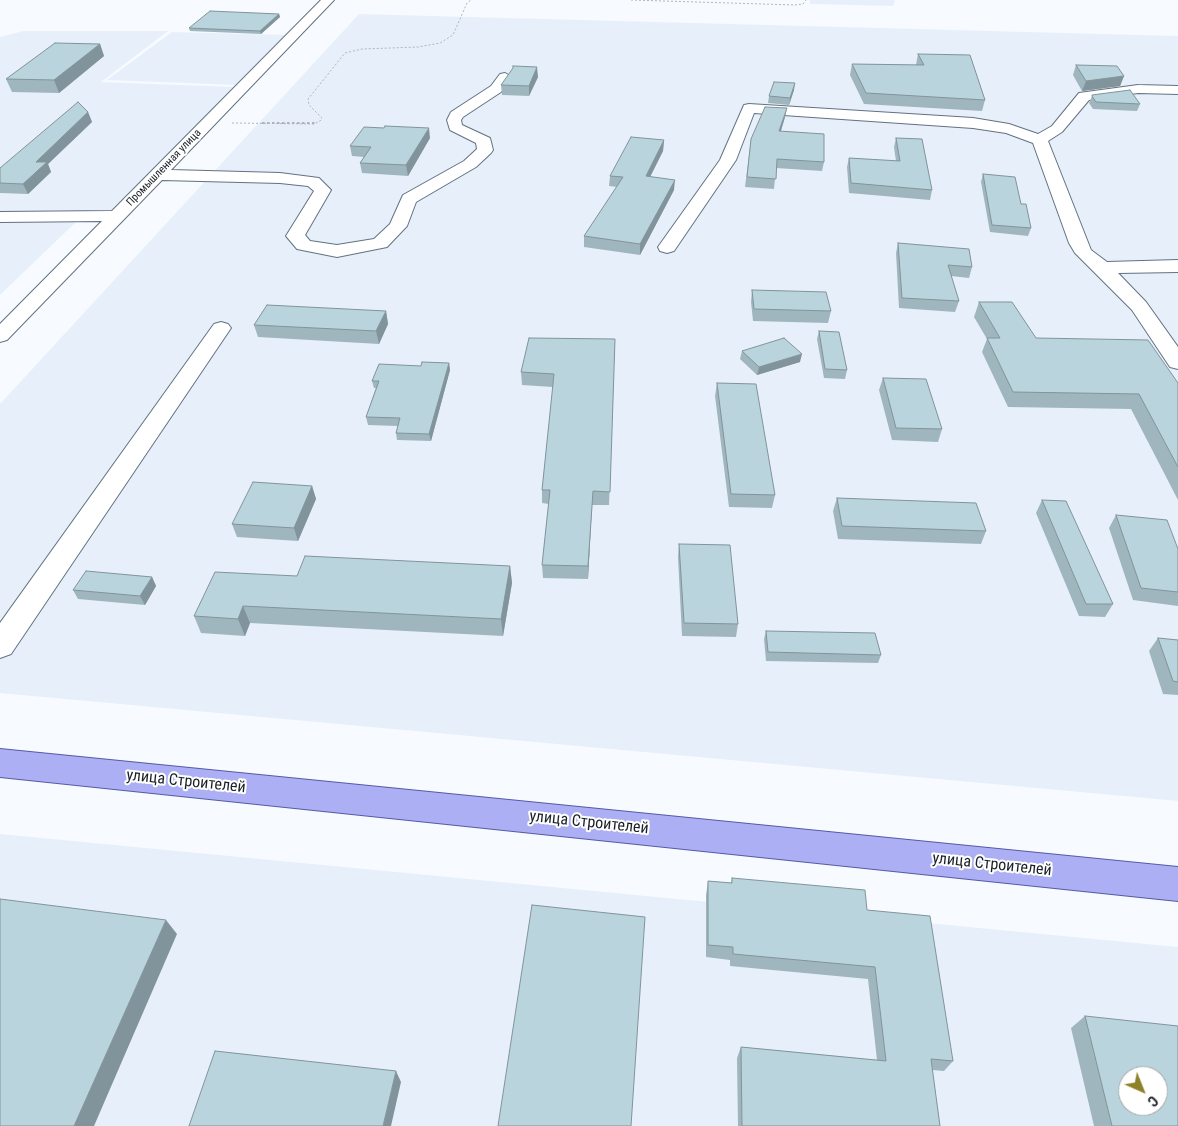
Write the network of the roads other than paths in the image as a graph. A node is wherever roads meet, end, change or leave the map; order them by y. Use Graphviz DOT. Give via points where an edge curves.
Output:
graph roads {
  1 [pos="328,0"];
  2 [pos="504,77"];
  3 [pos="1178,90"];
  4 [pos="1040,140"];
  5 [pos="157,174"];
  6 [pos="117,216"];
  7 [pos="0,217"];
  8 [pos="667,246"];
  9 [pos="1178,266"];
  10 [pos="1102,268"];
  11 [pos="220,328"];
  12 [pos="0,336"];
  13 [pos="1178,362"];
  14 [pos="0,646"];
  15 [pos="0,763"];
  16 [pos="1178,884"];
  1 -- 5 [label="street, Промышленная улица"];
  2 -- 5 [label="street" via="496,90 456,115 454,120 454,127 484,141 484,150 470,164 409,199 398,226 380,243 337,251 304,245 295,236 323,190 313,182"];
  3 -- 4 [label="street" via="1138,89 1084,96 1058,129"];
  4 -- 8 [label="street" via="1009,129 973,124 749,108 728,160"];
  4 -- 10 [label="street" via="1078,243 1084,253"];
  5 -- 6 [label="street, Промышленная улица"];
  6 -- 7 [label="street"];
  6 -- 12 [label="street, Промышленная улица"];
  9 -- 10 [label="street"];
  10 -- 13 [label="street" via="1139,306"];
  11 -- 14 [label="street"];
  15 -- 16 [label="main road, улица Строителей"];
}
